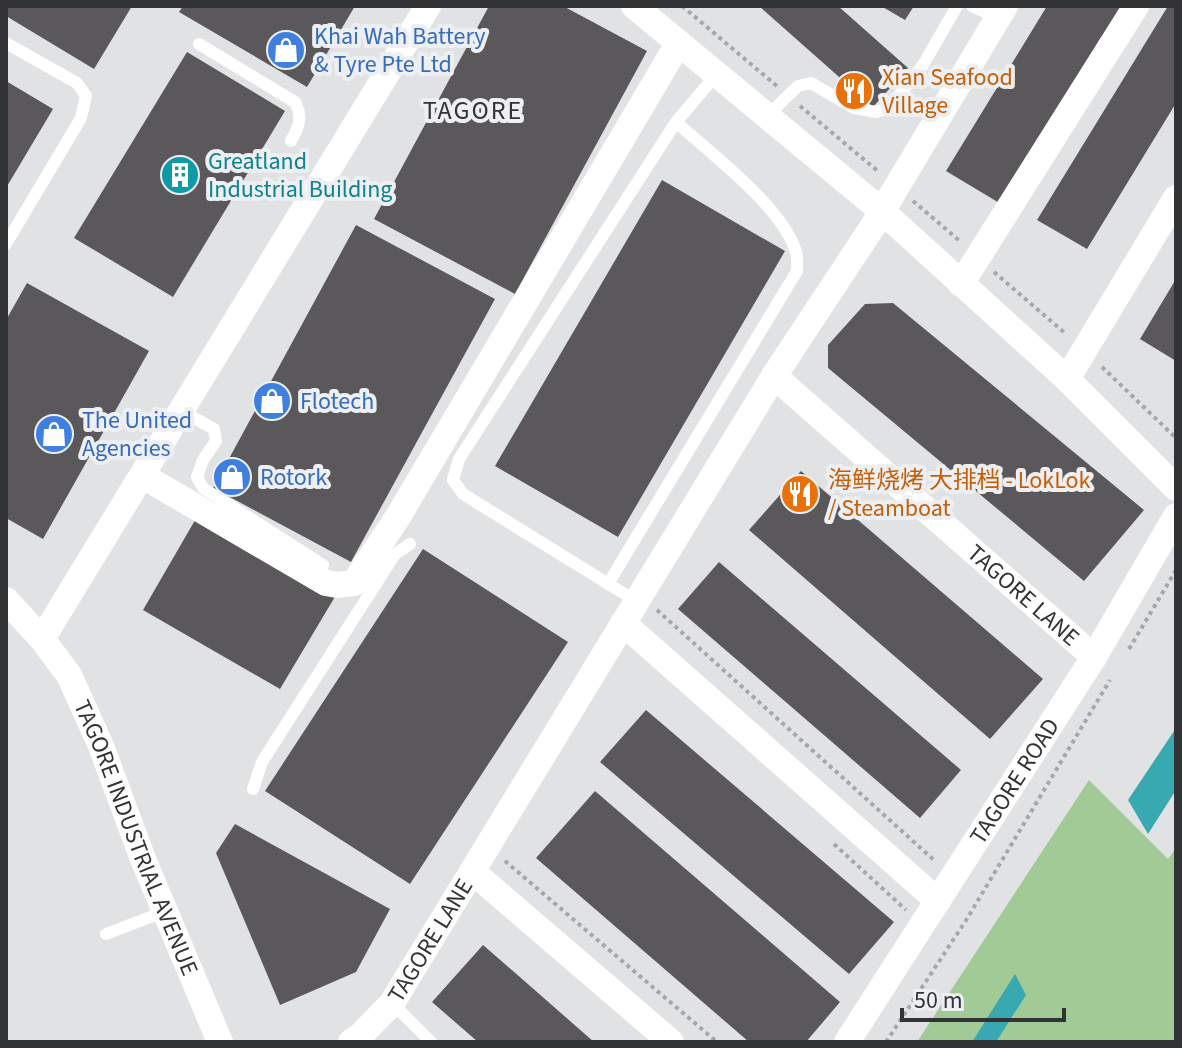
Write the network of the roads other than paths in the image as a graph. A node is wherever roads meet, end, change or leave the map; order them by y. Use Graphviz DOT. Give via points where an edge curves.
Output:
graph roads {
  1 [pos="428,6"];
  2 [pos="634,6"];
  3 [pos="957,6"];
  4 [pos="972,6"];
  5 [pos="1136,6"];
  6 [pos="1001,12"];
  7 [pos="6,43"];
  8 [pos="199,44"];
  9 [pos="678,44"];
  10 [pos="716,75"];
  11 [pos="766,117"];
  12 [pos="676,122"];
  13 [pos="291,141"];
  14 [pos="1176,198"];
  15 [pos="882,211"];
  16 [pos="6,244"];
  17 [pos="961,284"];
  18 [pos="774,376"];
  19 [pos="1067,379"];
  20 [pos="182,411"];
  21 [pos="143,476"];
  22 [pos="1176,488"];
  23 [pos="1176,516"];
  24 [pos="410,544"];
  25 [pos="323,565"];
  26 [pos="608,584"];
  27 [pos="6,600"];
  28 [pos="637,610"];
  29 [pos="42,639"];
  30 [pos="1103,667"];
  31 [pos="253,789"];
  32 [pos="473,872"];
  33 [pos="938,901"];
  34 [pos="166,911"];
  35 [pos="106,934"];
  36 [pos="392,1003"];
  37 [pos="220,1042"];
  38 [pos="351,1042"];
  39 [pos="431,1042"];
  40 [pos="671,1042"];
  41 [pos="847,1042"];
  1 -- 20 [label="street"];
  2 -- 9 [label="street"];
  3 -- 11 [label="lane" via="923,65 889,108 854,108 811,83 798,86"];
  4 -- 6 [label="lane"];
  5 -- 17 [label="street"];
  6 -- 15 [label="street, TAGORE LANE"];
  7 -- 16 [label="lane" via="77,83 86,96 81,118"];
  8 -- 13 [label="lane" via="295,102 300,124"];
  9 -- 10 [label="street"];
  9 -- 21 [label="street" via="408,502 354,583 326,583"];
  10 -- 11 [label="street"];
  10 -- 12 [label="lane"];
  11 -- 15 [label="street"];
  12 -- 26 [label="lane" via="766,204 791,240 797,271"];
  12 -- 26 [label="lane" via="459,459 453,480 463,494"];
  14 -- 19 [label="street"];
  15 -- 17 [label="street"];
  15 -- 18 [label="street, TAGORE LANE"];
  17 -- 19 [label="street"];
  18 -- 28 [label="street, TAGORE LANE"];
  18 -- 30 [label="street, TAGORE LANE"];
  19 -- 22 [label="street"];
  20 -- 21 [label="street"];
  20 -- 25 [label="lane" via="214,429 216,441 197,477 203,488"];
  21 -- 29 [label="street"];
  23 -- 30 [label="street, TAGORE ROAD"];
  24 -- 31 [label="lane" via="395,554 262,762"];
  26 -- 28 [label="lane"];
  27 -- 29 [label="street, TAGORE INDUSTRIAL AVENUE"];
  28 -- 32 [label="street, TAGORE LANE"];
  28 -- 33 [label="street"];
  29 -- 34 [label="street, TAGORE INDUSTRIAL AVENUE" via="69,675"];
  30 -- 33 [label="street, TAGORE ROAD"];
  32 -- 36 [label="street, TAGORE LANE"];
  32 -- 40 [label="street, TAGORE LANE"];
  33 -- 41 [label="street, TAGORE ROAD"];
  34 -- 35 [label="lane"];
  34 -- 37 [label="street, TAGORE INDUSTRIAL AVENUE"];
  36 -- 38 [label="street, TAGORE LANE"];
  36 -- 39 [label="lane"];
}
